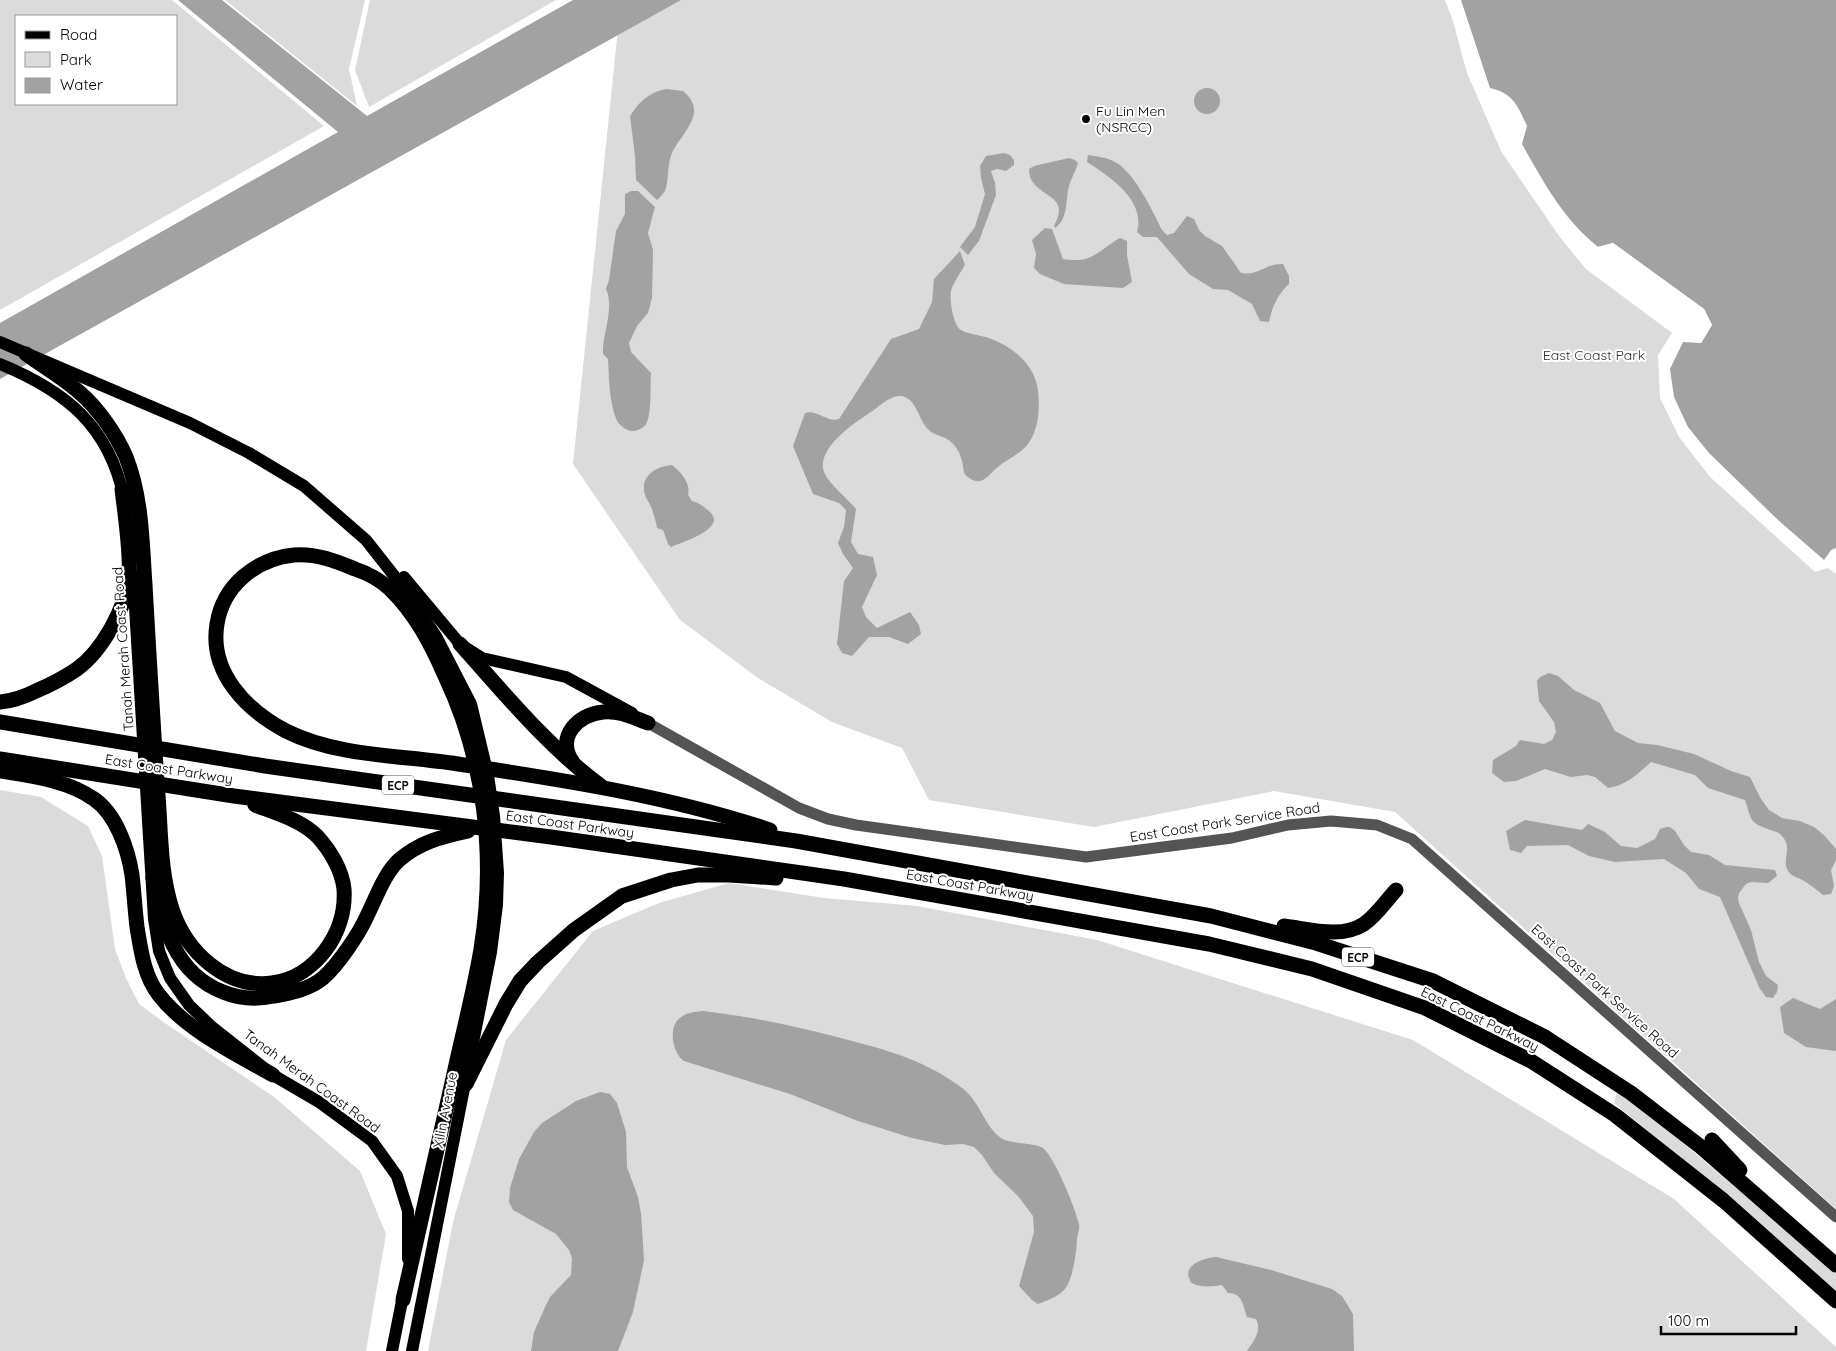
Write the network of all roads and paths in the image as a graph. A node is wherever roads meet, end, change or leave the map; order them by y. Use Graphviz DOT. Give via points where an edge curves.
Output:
graph roads {
  1 [pos="0,342"];
  2 [pos="26,354"];
  3 [pos="0,364"];
  4 [pos="122,489"];
  5 [pos="366,540"];
  6 [pos="460,644"];
  7 [pos="0,702"];
  8 [pos="147,713"];
  9 [pos="0,722"];
  10 [pos="648,723"];
  11 [pos="474,738"];
  12 [pos="0,759"];
  13 [pos="577,768"];
  14 [pos="0,771"];
  15 [pos="604,788"];
  16 [pos="234,796"];
  17 [pos="154,820"];
  18 [pos="479,828"];
  19 [pos="796,841"];
  20 [pos="493,874"];
  21 [pos="809,874"];
  22 [pos="152,878"];
  23 [pos="1396,890"];
  24 [pos="1211,916"];
  25 [pos="273,1075"];
  26 [pos="466,1084"];
  27 [pos="1712,1140"];
  28 [pos="1836,1216"];
  29 [pos="1791,1225"];
  30 [pos="1836,1265"];
  31 [pos="403,1300"];
  32 [pos="1836,1301"];
  33 [pos="392,1351"];
  34 [pos="412,1351"];
  1 -- 2 [label="main road"];
  2 -- 5 [label="main road" via="190,423 249,453 304,486"];
  2 -- 8 [label="highway" via="81,394 100,415 126,458 142,529"];
  3 -- 4 [label="main road, Tanah Merah Coast Road" via="47,386 71,403 90,423 113,461"];
  4 -- 7 [label="highway" via="129,577 122,604 112,624 100,644 78,668 32,694"];
  4 -- 8 [label="main road, Tanah Merah Coast Road" via="129,527"];
  5 -- 6 [label="main road" via="409,582"];
  5 -- 11 [label="main road" via="436,636 471,704"];
  6 -- 10 [label="main road" via="482,658 566,677"];
  6 -- 13 [label="highway"];
  8 -- 17 [label="highway"];
  9 -- 19 [label="highway, East Coast Parkway / ECP" via="265,766"];
  10 -- 13 [label="highway" via="620,713 603,712 581,721 570,732 565,745"];
  10 -- 28 [label="street, East Coast Park Service Road" via="799,808 856,825 1086,857 1331,821 1377,826 1397,832 1412,839"];
  11 -- 15 [label="highway" via="419,625 385,584 340,562 296,554 253,568 234,584 222,605 216,628 217,652 232,687 269,721 314,742 355,752 456,764"];
  11 -- 20 [label="highway"];
  12 -- 16 [label="highway, East Coast Parkway / ECP"];
  13 -- 15 [label="highway"];
  14 -- 25 [label="highway" via="41,778 71,788 95,799 115,821 132,874 141,956 158,994 194,1027"];
  15 -- 19 [label="highway" via="680,804 767,829"];
  16 -- 17 [label="highway" via="303,825 329,852 344,887 344,907 333,939 307,970 288,980 269,983 241,980 220,972 200,956 187,940 173,911"];
  16 -- 18 [label="highway, East Coast Parkway / ECP"];
  17 -- 22 [label="main road, Tanah Merah Coast Road"];
  18 -- 21 [label="highway, East Coast Parkway / ECP"];
  18 -- 22 [label="highway" via="436,838 398,861 354,938 323,978 302,990 259,999 234,997 208,986 189,970 173,946 164,924"];
  19 -- 24 [label="highway, East Coast Parkway / ECP"];
  20 -- 26 [label="main road, Xilin Avenue" via="496,905 491,952"];
  20 -- 31 [label="highway" via="481,950"];
  21 -- 26 [label="highway" via="777,878 698,875 622,896 574,930 520,981"];
  21 -- 32 [label="highway, East Coast Parkway / ECP" via="1209,944 1312,969 1424,1008 1531,1061 1615,1115 1724,1201"];
  22 -- 25 [label="main road, Tanah Merah Coast Road" via="159,951 170,978 189,1005"];
  23 -- 24 [label="highway" via="1363,925 1338,932"];
  24 -- 29 [label="highway, East Coast Parkway / ECP" via="1316,943 1433,982 1546,1037 1631,1093 1701,1147"];
  25 -- 31 [label="main road, Tanah Merah Coast Road" via="319,1102 372,1142 397,1176 408,1212 409,1252"];
  26 -- 34 [label="main road, Xilin Avenue"];
  27 -- 29 [label="highway"];
  29 -- 30 [label="highway, East Coast Parkway / ECP"];
  31 -- 33 [label="main road"];
}
